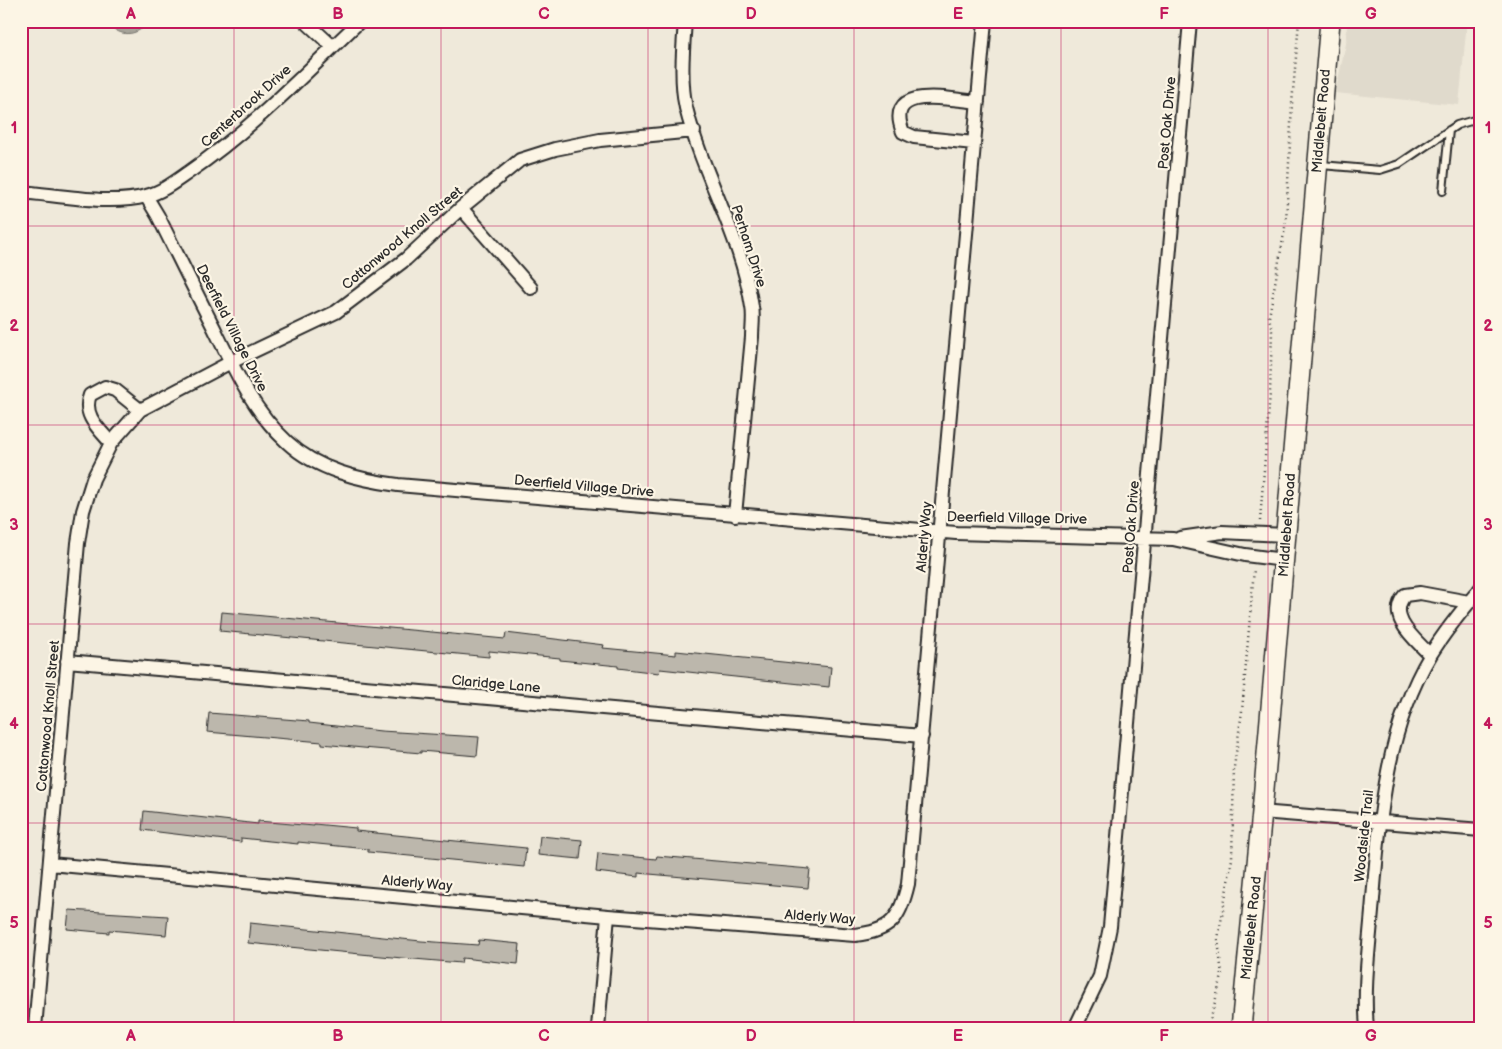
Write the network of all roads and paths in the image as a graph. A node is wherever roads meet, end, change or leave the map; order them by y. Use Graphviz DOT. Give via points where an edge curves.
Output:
graph roads {
  1 [pos="305,21"];
  2 [pos="360,21"];
  3 [pos="685,21"];
  4 [pos="985,21"];
  5 [pos="1190,21"];
  6 [pos="1330,21"];
  7 [pos="333,47"];
  8 [pos="978,102"];
  9 [pos="1481,118"];
  10 [pos="1449,130"];
  11 [pos="694,131"];
  12 [pos="974,143"];
  13 [pos="1317,165"];
  14 [pos="1443,191"];
  15 [pos="21,192"];
  16 [pos="146,196"];
  17 [pos="461,208"];
  18 [pos="531,288"];
  19 [pos="231,362"];
  20 [pos="140,410"];
  21 [pos="112,443"];
  22 [pos="735,515"];
  23 [pos="940,532"];
  24 [pos="1286,536"];
  25 [pos="1146,537"];
  26 [pos="1173,539"];
  27 [pos="1284,560"];
  28 [pos="1481,588"];
  29 [pos="1469,602"];
  30 [pos="1430,655"];
  31 [pos="67,661"];
  32 [pos="922,736"];
  33 [pos="1262,812"];
  34 [pos="1379,822"];
  35 [pos="1481,830"];
  36 [pos="50,864"];
  37 [pos="608,916"];
  38 [pos="35,1028"];
  39 [pos="598,1028"];
  40 [pos="1075,1028"];
  41 [pos="1241,1028"];
  42 [pos="1367,1028"];
  1 -- 7 [label="street"];
  2 -- 7 [label="street, Centerbrook Drive"];
  3 -- 11 [label="street, Perham Drive" via="684,94"];
  4 -- 8 [label="street, Alderly Way"];
  5 -- 25 [label="street, Post Oak Drive"];
  6 -- 13 [label="street, Middlebelt Road"];
  7 -- 16 [label="street, Centerbrook Drive" via="212,157 165,189"];
  8 -- 12 [label="street, Alderly Way"];
  8 -- 12 [label="street" via="916,97 906,101 900,110 903,132 914,137"];
  9 -- 10 [label="lane" via="1457,124"];
  10 -- 13 [label="lane" via="1399,164 1380,170"];
  10 -- 14 [label="lane"];
  11 -- 17 [label="street, Cottonwood Knoll Street" via="600,140 529,157 520,160"];
  11 -- 22 [label="street, Perham Drive" via="735,244 753,308"];
  12 -- 23 [label="street, Alderly Way"];
  13 -- 24 [label="street, Middlebelt Road"];
  15 -- 16 [label="street, Centerbrook Drive" via="95,199"];
  16 -- 19 [label="street, Deerfield Village Drive"];
  17 -- 18 [label="street"];
  17 -- 19 [label="street, Cottonwood Knoll Street" via="406,259 336,312"];
  19 -- 20 [label="street, Cottonwood Knoll Street"];
  19 -- 22 [label="street, Deerfield Village Drive" via="264,417 288,443 340,473 366,480"];
  20 -- 21 [label="street, Cottonwood Knoll Street"];
  20 -- 21 [label="street" via="115,390 105,387 90,395 88,412"];
  21 -- 31 [label="street, Cottonwood Knoll Street" via="93,479 83,511"];
  22 -- 23 [label="street, Deerfield Village Drive"];
  23 -- 25 [label="street, Deerfield Village Drive"];
  23 -- 32 [label="street, Alderly Way"];
  24 -- 26 [label="street, Deerfield Village Drive" via="1222,532"];
  24 -- 27 [label="street, Middlebelt Road"];
  25 -- 26 [label="street, Deerfield Village Drive"];
  25 -- 40 [label="street, Post Oak Drive" via="1110,927 1100,976"];
  26 -- 27 [label="street, Deerfield Village Drive"];
  27 -- 33 [label="street, Middlebelt Road"];
  28 -- 29 [label="street, Woodside Trail"];
  29 -- 30 [label="street, Woodside Trail"];
  29 -- 30 [label="street" via="1420,593 1405,595 1399,602 1398,614 1404,626"];
  30 -- 34 [label="street, Woodside Trail" via="1400,722 1390,757"];
  31 -- 32 [label="street, Claridge Lane"];
  31 -- 36 [label="street, Cottonwood Knoll Street"];
  32 -- 37 [label="street, Alderly Way" via="904,906 897,918 885,928 855,935"];
  33 -- 34 [label="street"];
  33 -- 41 [label="street, Middlebelt Road"];
  34 -- 35 [label="street"];
  34 -- 42 [label="street, Woodside Trail" via="1368,963"];
  36 -- 37 [label="street, Alderly Way"];
  36 -- 38 [label="street, Cottonwood Knoll Street"];
  37 -- 39 [label="street"];
}
